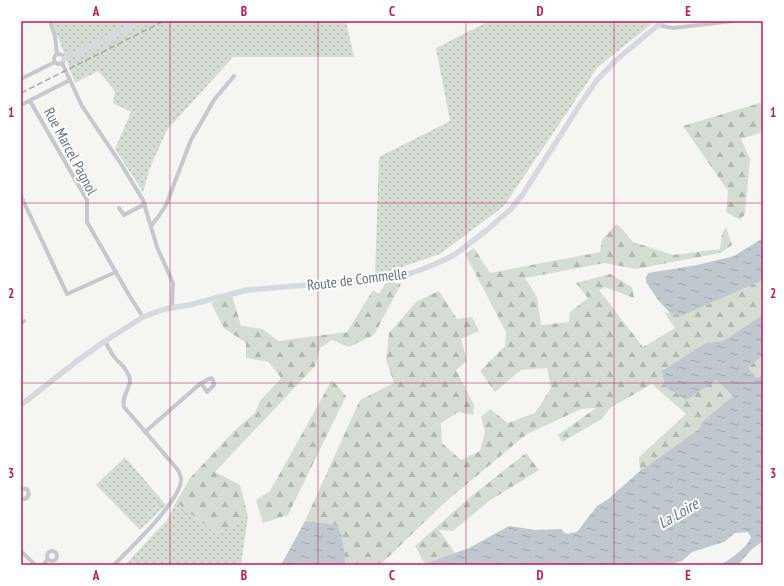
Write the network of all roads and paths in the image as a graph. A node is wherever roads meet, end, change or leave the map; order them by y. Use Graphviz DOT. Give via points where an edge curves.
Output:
graph roads {
  1 [pos="50,21"];
  2 [pos="141,21"];
  3 [pos="733,21"];
  4 [pos="661,23"];
  5 [pos="58,54"];
  6 [pos="63,61"];
  7 [pos="55,62"];
  8 [pos="234,76"];
  9 [pos="21,79"];
  10 [pos="70,80"];
  11 [pos="30,101"];
  12 [pos="21,105"];
  13 [pos="21,196"];
  14 [pos="144,204"];
  15 [pos="119,208"];
  16 [pos="151,226"];
  17 [pos="116,272"];
  18 [pos="172,308"];
  19 [pos="143,318"];
  20 [pos="105,341"];
  21 [pos="200,383"];
  22 [pos="21,405"];
  23 [pos="145,432"];
  24 [pos="21,490"];
  25 [pos="21,498"];
  26 [pos="21,551"];
  27 [pos="48,559"];
  28 [pos="115,564"];
  29 [pos="35,565"];
  30 [pos="43,565"];
  1 -- 5 [label="street"];
  2 -- 6 [label="street"];
  3 -- 4 [label="street" via="673,28"];
  4 -- 18 [label="street, Route de Commelle" via="615,61 597,80 511,209 465,247 442,261 394,277 248,290"];
  5 -- 6 [label="street" via="61,54"];
  5 -- 7 [label="street" via="54,58"];
  6 -- 7 [label="street" via="59,64"];
  6 -- 10 [label="street"];
  7 -- 9 [label="street"];
  8 -- 16 [label="street" via="214,100 191,140 166,205"];
  10 -- 11 [label="street"];
  10 -- 14 [label="street" via="82,106 125,170"];
  11 -- 12 [label="street"];
  11 -- 17 [label="street, Rue Marcel Pagnol" via="87,200 86,222"];
  13 -- 17 [label="street" via="67,294"];
  14 -- 15 [label="street" via="124,215"];
  14 -- 16 [label="street"];
  16 -- 18 [label="street" via="172,283"];
  17 -- 19 [label="street, Rue Marcel Pagnol"];
  18 -- 19 [label="street, Route de Commelle"];
  19 -- 20 [label="street, Route de Commelle"];
  20 -- 22 [label="street, Route de Commelle"];
  20 -- 23 [label="street" via="129,378 123,401 124,407"];
  21 -- 23 [label="street"];
  23 -- 28 [label="street" via="178,470 181,479 176,494 160,517"];
  24 -- 25 [label="street" via="26,489 29,494 27,498"];
  26 -- 29 [label="street"];
  27 -- 30 [label="street"];
}
